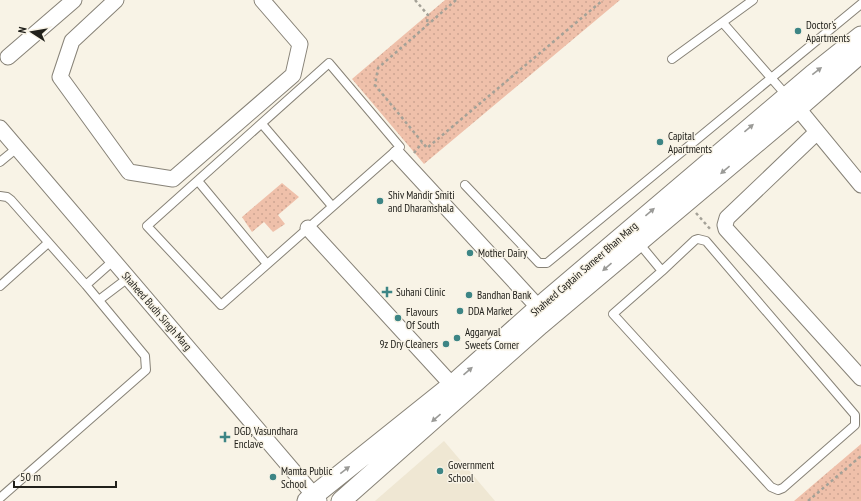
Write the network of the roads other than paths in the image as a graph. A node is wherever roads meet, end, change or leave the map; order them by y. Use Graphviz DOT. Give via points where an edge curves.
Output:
graph roads {
  1 [pos="74,0"];
  2 [pos="116,0"];
  3 [pos="262,0"];
  4 [pos="753,0"];
  5 [pos="861,4"];
  6 [pos="723,23"];
  7 [pos="861,36"];
  8 [pos="861,53"];
  9 [pos="8,57"];
  10 [pos="672,59"];
  11 [pos="771,77"];
  12 [pos="793,102"];
  13 [pos="262,124"];
  14 [pos="0,128"];
  15 [pos="818,132"];
  16 [pos="17,148"];
  17 [pos="395,153"];
  18 [pos="0,162"];
  19 [pos="198,181"];
  20 [pos="465,185"];
  21 [pos="861,185"];
  22 [pos="0,196"];
  23 [pos="332,206"];
  24 [pos="308,228"];
  25 [pos="632,236"];
  26 [pos="48,243"];
  27 [pos="113,261"];
  28 [pos="267,264"];
  29 [pos="662,271"];
  30 [pos="128,278"];
  31 [pos="86,285"];
  32 [pos="0,286"];
  33 [pos="99,300"];
  34 [pos="539,308"];
  35 [pos="861,378"];
  36 [pos="452,384"];
  37 [pos="0,498"];
  38 [pos="313,499"];
  39 [pos="341,501"];
  1 -- 9 [label="street"];
  2 -- 3 [label="street" via="72,41 60,77 129,172 173,179 293,75 300,44"];
  4 -- 6 [label="lane"];
  5 -- 11 [label="lane"];
  6 -- 10 [label="lane"];
  6 -- 11 [label="lane"];
  12 -- 7 [label="street, Shaheed Captain Sameer Bhan Marg, one-way"];
  8 -- 12 [label="street, Shaheed Captain Sameer Bhan Marg"];
  11 -- 12 [label="lane"];
  11 -- 20 [label="lane" via="547,263 539,263"];
  12 -- 15 [label="street"];
  12 -- 25 [label="street, Shaheed Captain Sameer Bhan Marg"];
  13 -- 17 [label="lane" via="330,63 400,147"];
  13 -- 19 [label="lane"];
  13 -- 23 [label="lane"];
  14 -- 16 [label="street, Shaheed Budh Singh Marg"];
  15 -- 21 [label="street"];
  15 -- 35 [label="street" via="726,218 725,225"];
  16 -- 18 [label="lane"];
  16 -- 27 [label="street, Shaheed Budh Singh Marg"];
  17 -- 23 [label="lane"];
  17 -- 34 [label="street"];
  19 -- 28 [label="lane"];
  19 -- 28 [label="lane" via="147,226 221,305"];
  22 -- 26 [label="lane" via="11,200"];
  23 -- 24 [label="lane"];
  24 -- 28 [label="lane"];
  24 -- 36 [label="street"];
  25 -- 29 [label="lane"];
  25 -- 34 [label="street, Shaheed Captain Sameer Bhan Marg"];
  25 -- 39 [label="street, Shaheed Captain Sameer Bhan Marg, one-way"];
  26 -- 31 [label="lane"];
  26 -- 32 [label="lane"];
  27 -- 30 [label="street, Shaheed Budh Singh Marg"];
  27 -- 31 [label="lane"];
  29 -- 29 [label="lane" via="613,314 771,487 778,490 783,488 855,425 854,415 706,241 694,240"];
  30 -- 33 [label="lane"];
  30 -- 38 [label="street, Shaheed Budh Singh Marg"];
  31 -- 33 [label="lane"];
  33 -- 37 [label="lane" via="145,356 146,370"];
  36 -- 34 [label="street, Shaheed Captain Sameer Bhan Marg, one-way"];
  38 -- 36 [label="street, Shaheed Captain Sameer Bhan Marg, one-way"];
}
